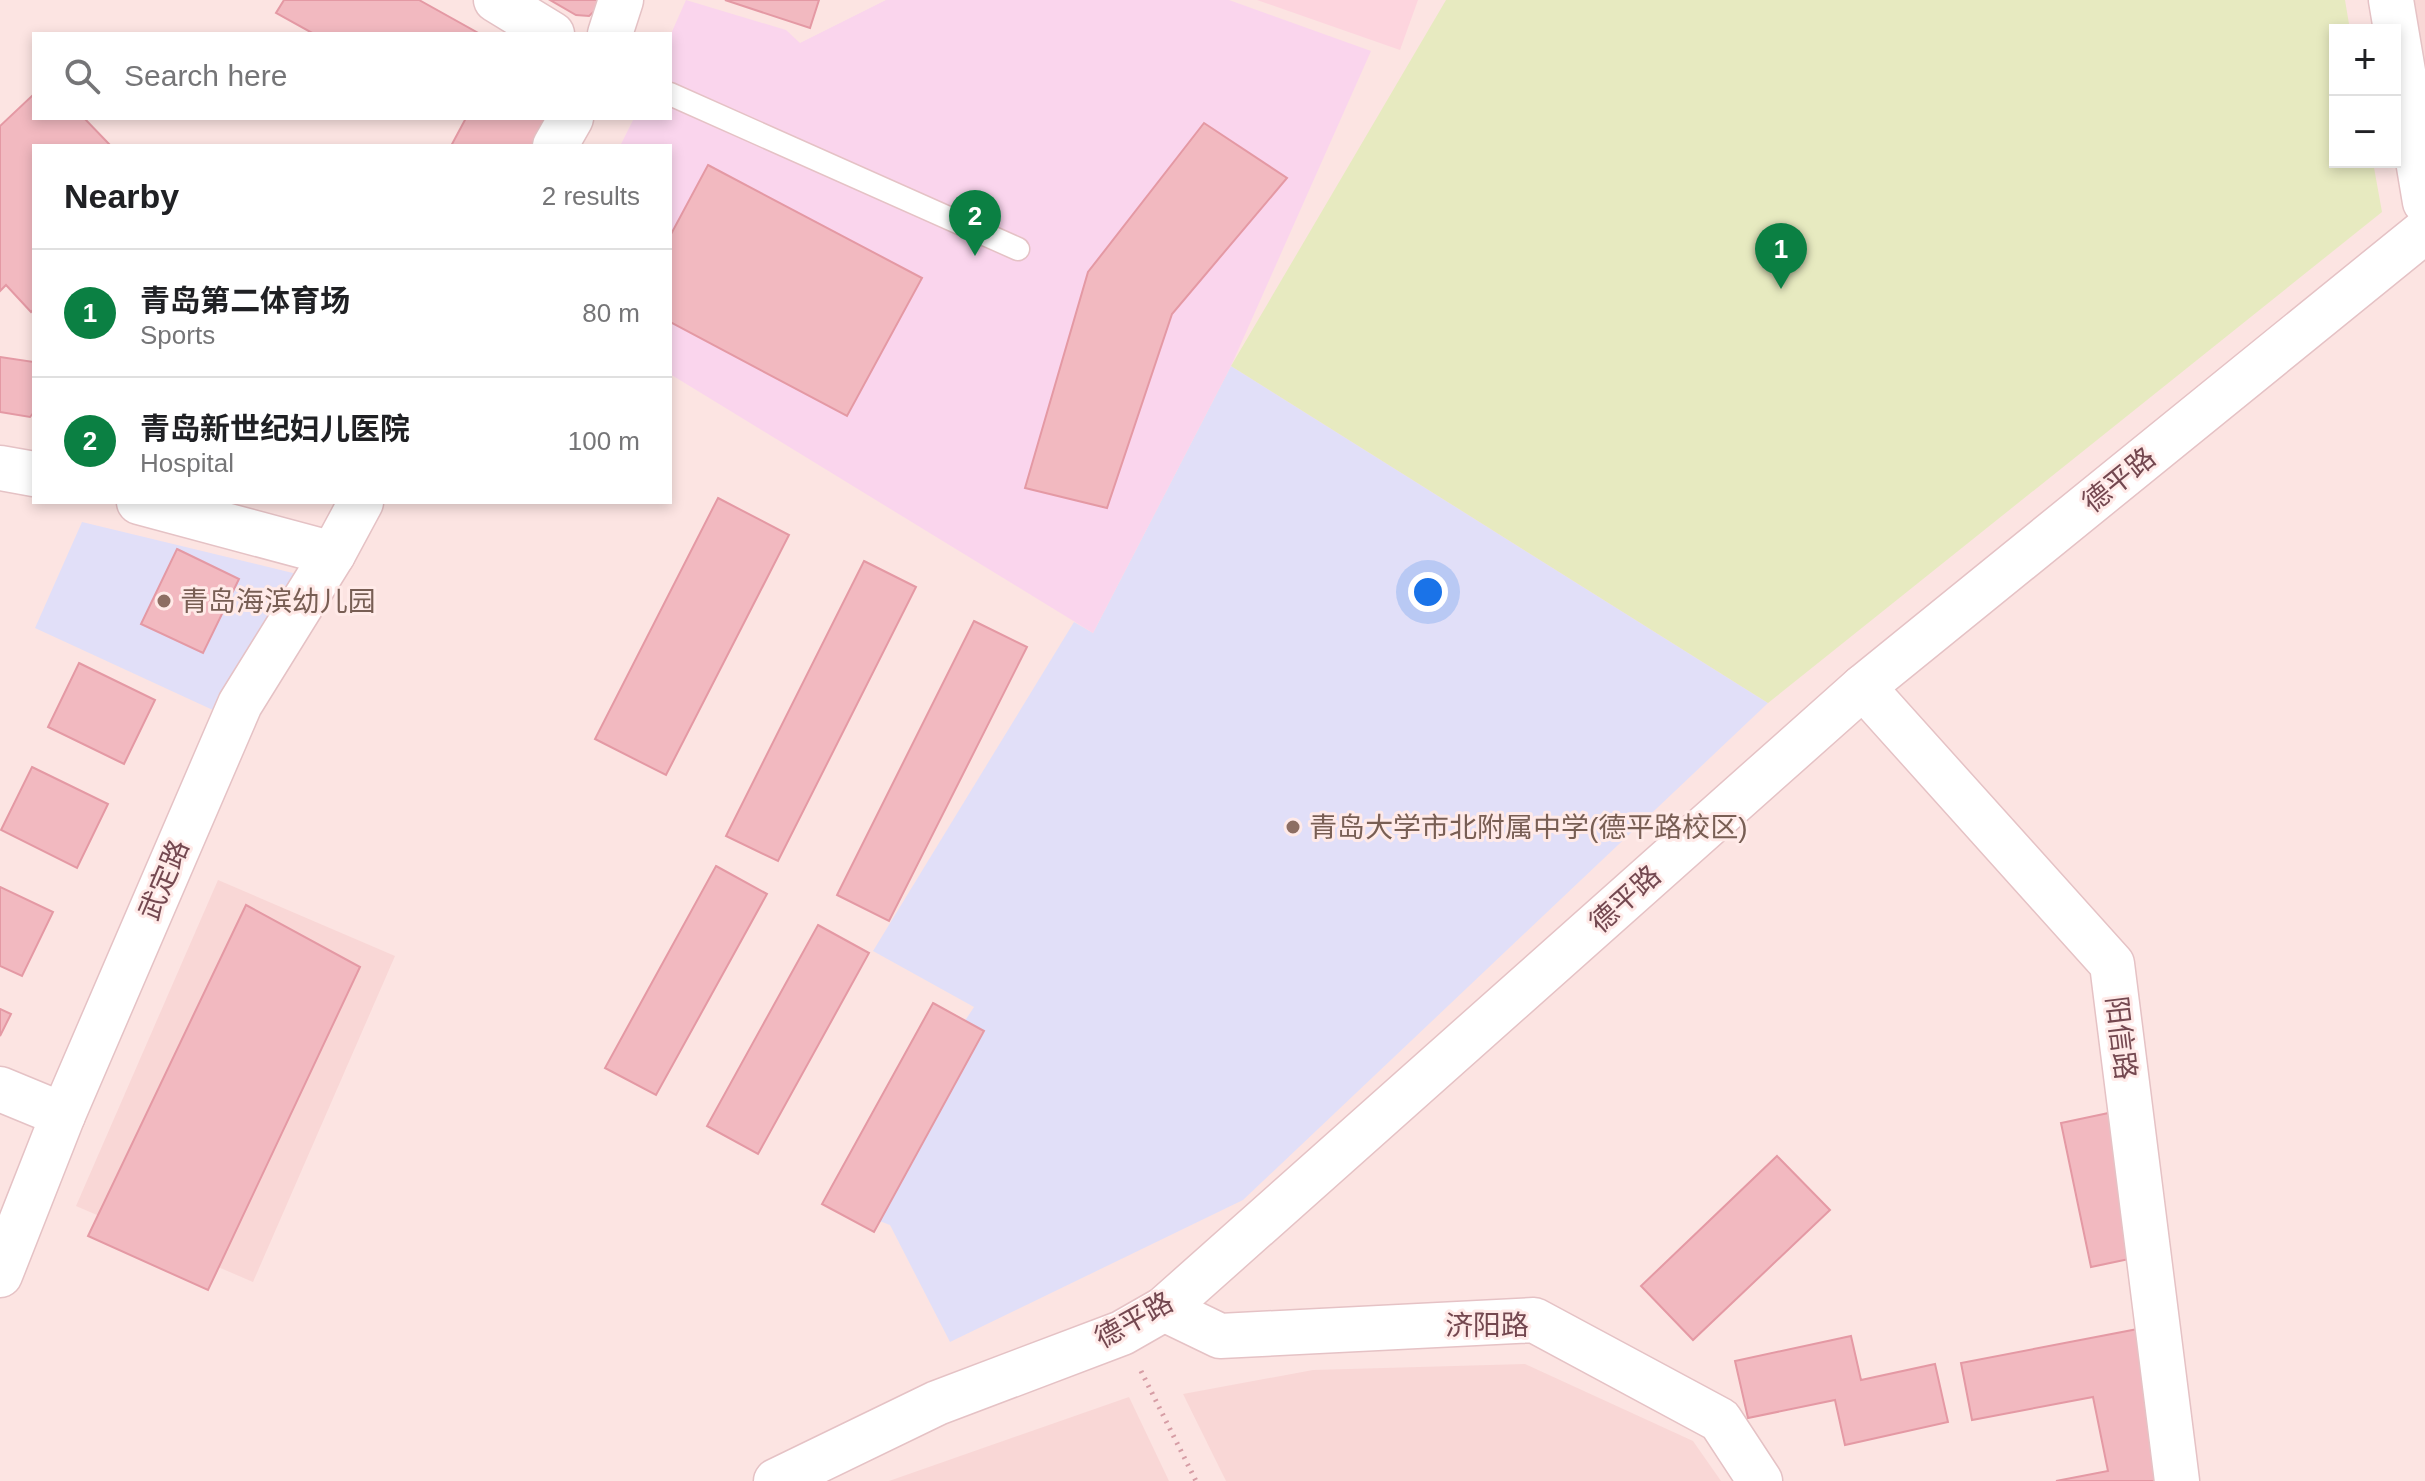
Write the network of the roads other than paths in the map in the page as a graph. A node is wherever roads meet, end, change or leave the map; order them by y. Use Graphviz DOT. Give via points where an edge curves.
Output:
graph roads {
  1 [pos="496,0"];
  2 [pos="621,0"];
  3 [pos="2391,0"];
  4 [pos="549,32"];
  5 [pos="611,32"];
  6 [pos="672,95"];
  7 [pos="570,120"];
  8 [pos="556,144"];
  9 [pos="2425,202"];
  10 [pos="2425,231"];
  11 [pos="1018,249"];
  12 [pos="0,468"];
  13 [pos="32,474"];
  14 [pos="146,504"];
  15 [pos="360,504"];
  16 [pos="333,554"];
  17 [pos="1863,687"];
  18 [pos="0,1089"];
  19 [pos="63,1115"];
  20 [pos="0,1275"];
  21 [pos="1164,1309"];
  22 [pos="776,1481"];
  23 [pos="1760,1481"];
  24 [pos="2177,1481"];
  1 -- 4 [label="street"];
  2 -- 5 [label="street"];
  3 -- 9 [label="street"];
  6 -- 11 [label="lane"];
  7 -- 8 [label="street"];
  10 -- 17 [label="street, 德平路"];
  12 -- 13 [label="street"];
  14 -- 16 [label="street"];
  15 -- 16 [label="street, 武定路"];
  16 -- 19 [label="street, 武定路" via="240,704"];
  17 -- 21 [label="street, 德平路"];
  17 -- 24 [label="street, 阳信路" via="2112,964"];
  18 -- 19 [label="street"];
  19 -- 20 [label="street, 武定路"];
  21 -- 22 [label="street, 德平路" via="1122,1333 937,1403"];
  21 -- 23 [label="street, 济阳路" via="1220,1336 1534,1320 1720,1420"];
}
